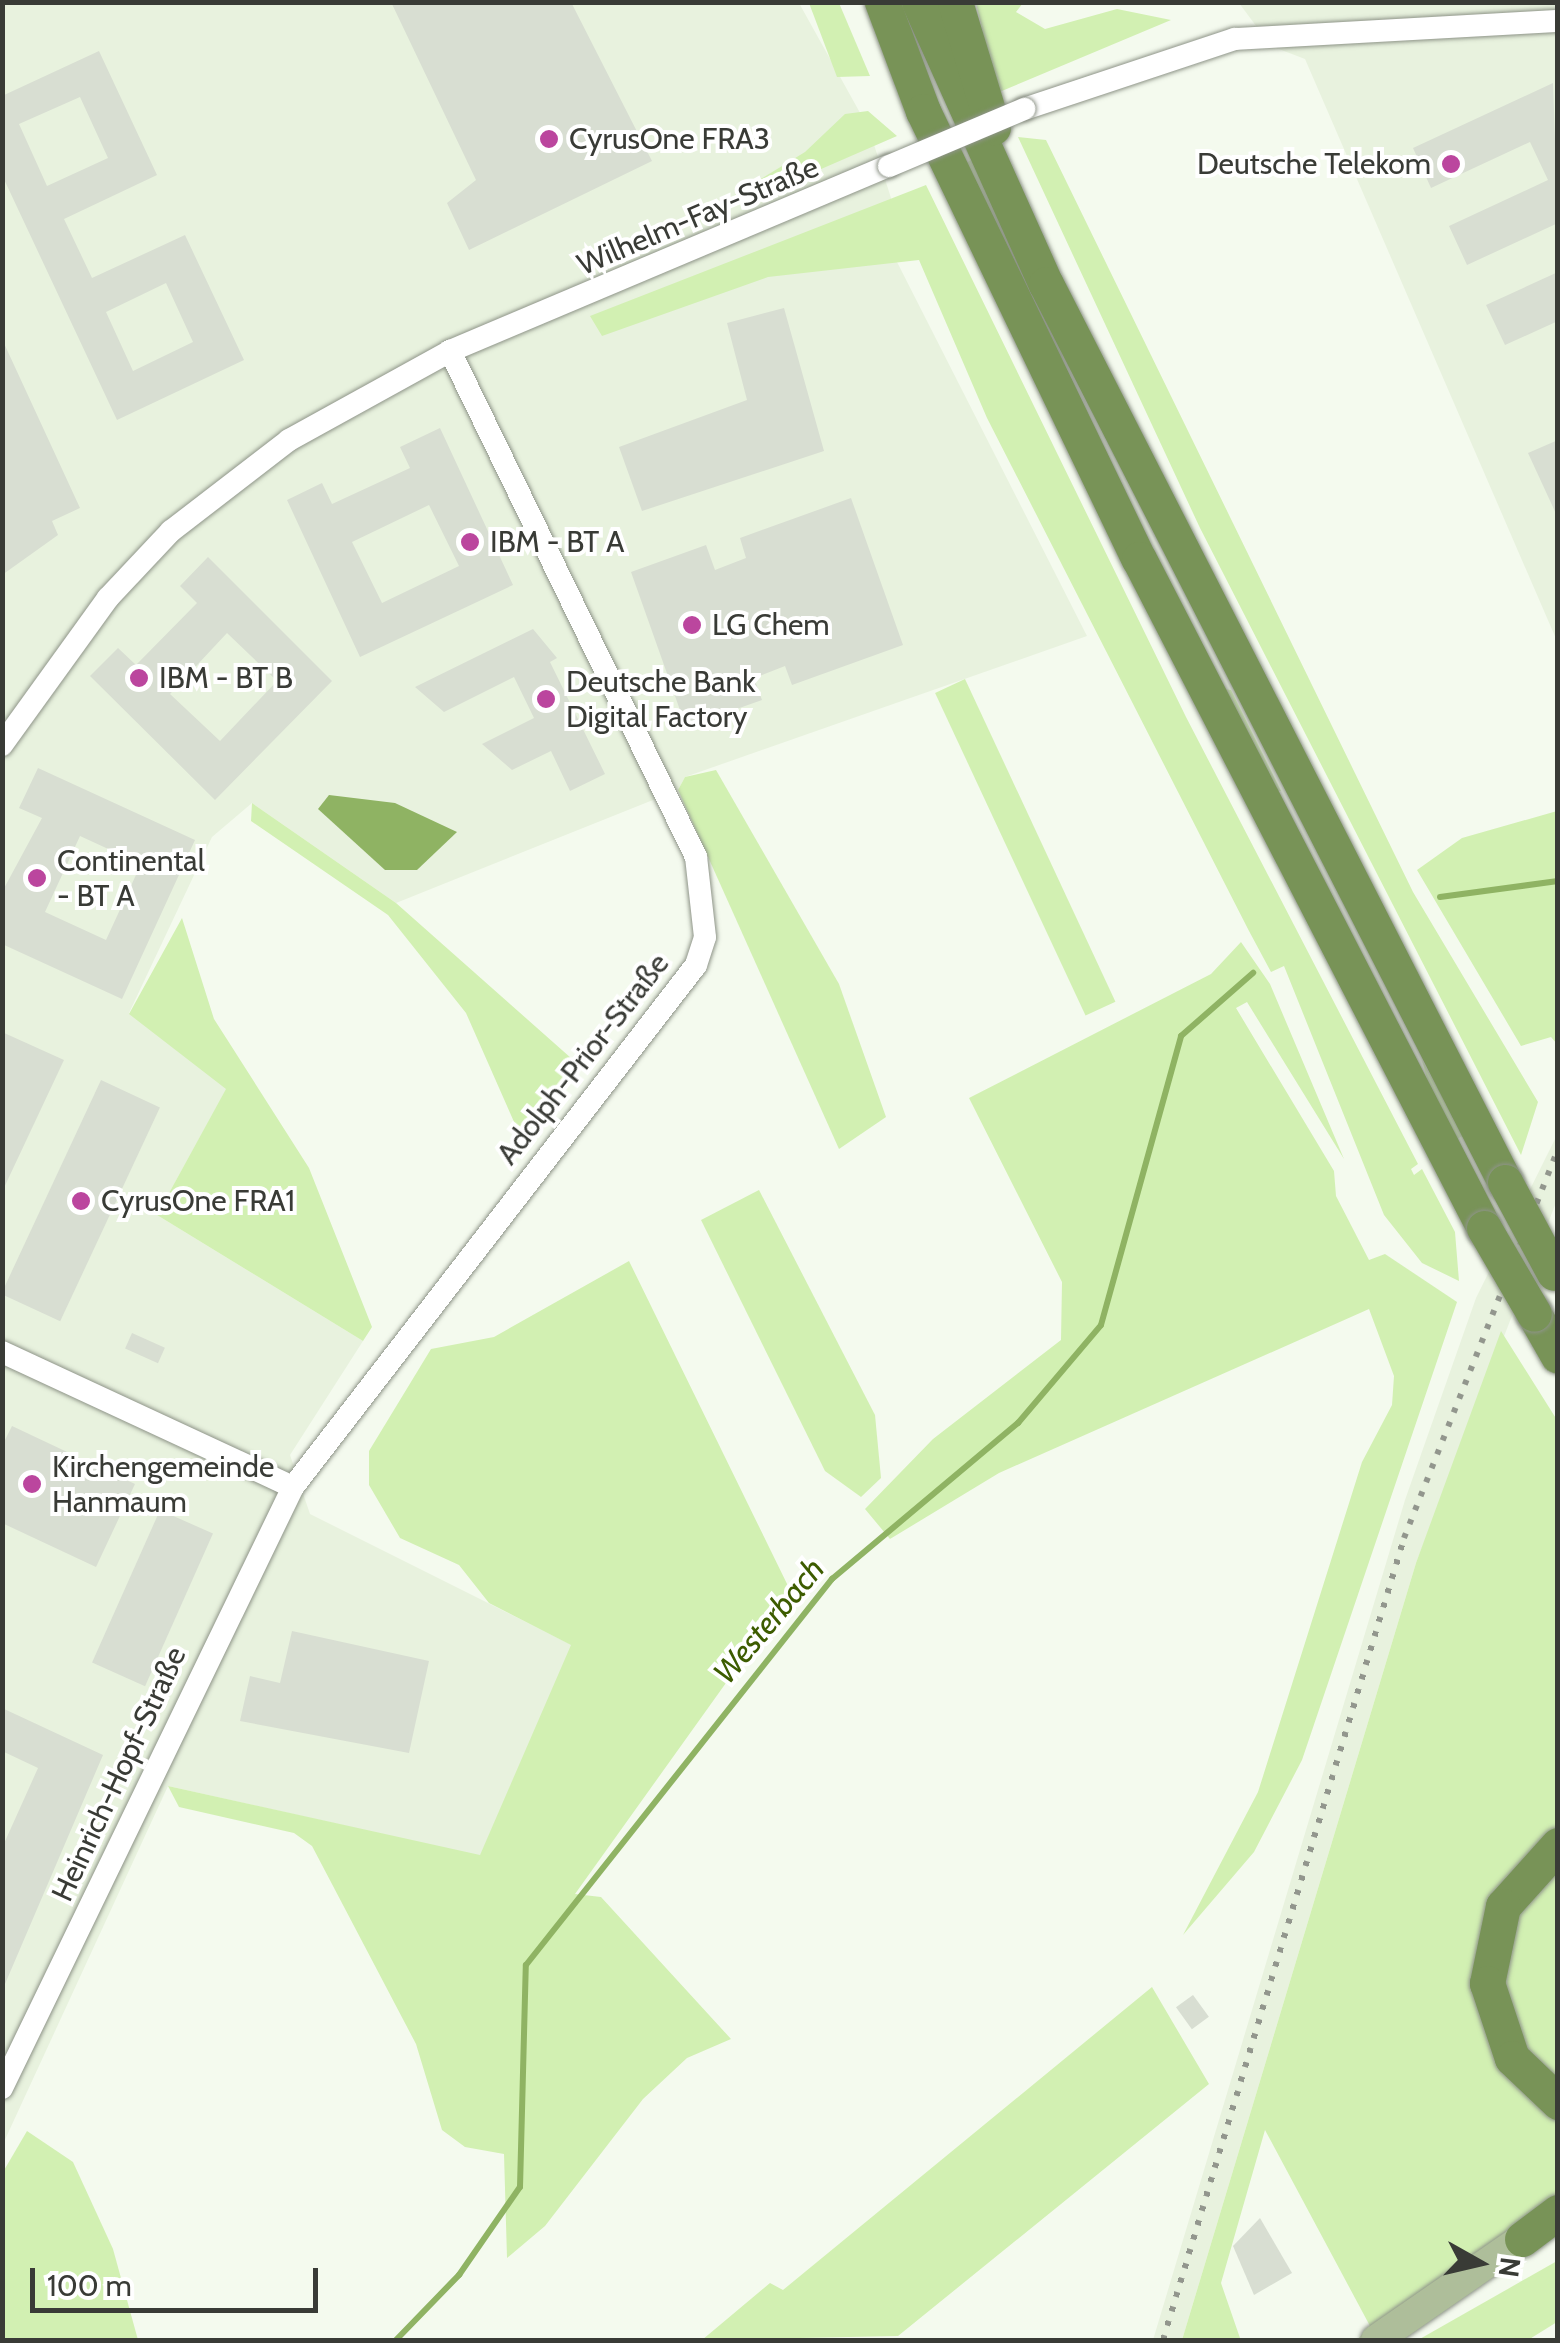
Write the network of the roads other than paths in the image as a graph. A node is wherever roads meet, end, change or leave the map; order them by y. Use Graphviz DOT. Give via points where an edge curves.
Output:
graph roads {
  1 [pos="865,2"];
  2 [pos="882,2"];
  3 [pos="919,2"];
  4 [pos="955,2"];
  5 [pos="1558,21"];
  6 [pos="923,110"];
  7 [pos="1046,284"];
  8 [pos="450,351"];
  9 [pos="9,717"];
  10 [pos="2,745"];
  11 [pos="1556,1276"];
  12 [pos="2,1352"];
  13 [pos="1558,1356"];
  14 [pos="292,1487"];
  15 [pos="1558,1845"];
  16 [pos="2,2088"];
  17 [pos="1558,2102"];
  18 [pos="1558,2212"];
  19 [pos="1558,2229"];
  20 [pos="1522,2240"];
  21 [pos="1376,2340"];
  1 -- 6 [label="highway"];
  2 -- 6 [label="highway"];
  3 -- 7 [label="highway"];
  4 -- 7 [label="highway"];
  5 -- 8 [label="street, Wilhelm-Fay-Straße, bridge" via="1235,40 1024,109"];
  6 -- 13 [label="highway, bridge" via="1198,678 1484,1228"];
  7 -- 11 [label="highway, bridge"];
  8 -- 9 [label="street, Wilhelm-Fay-Straße" via="303,431 171,531"];
  8 -- 14 [label="street, Adolph-Prior-Straße" via="696,857 705,937 696,965"];
  9 -- 10 [label="street, Wilhelm-Fay-Straße"];
  12 -- 14 [label="street"];
  14 -- 16 [label="street, Heinrich-Hopf-Straße"];
  15 -- 17 [label="highway" via="1503,1906 1487,1983 1512,2058"];
  18 -- 20 [label="highway"];
  19 -- 20 [label="highway"];
  20 -- 21 [label="main road"];
}
